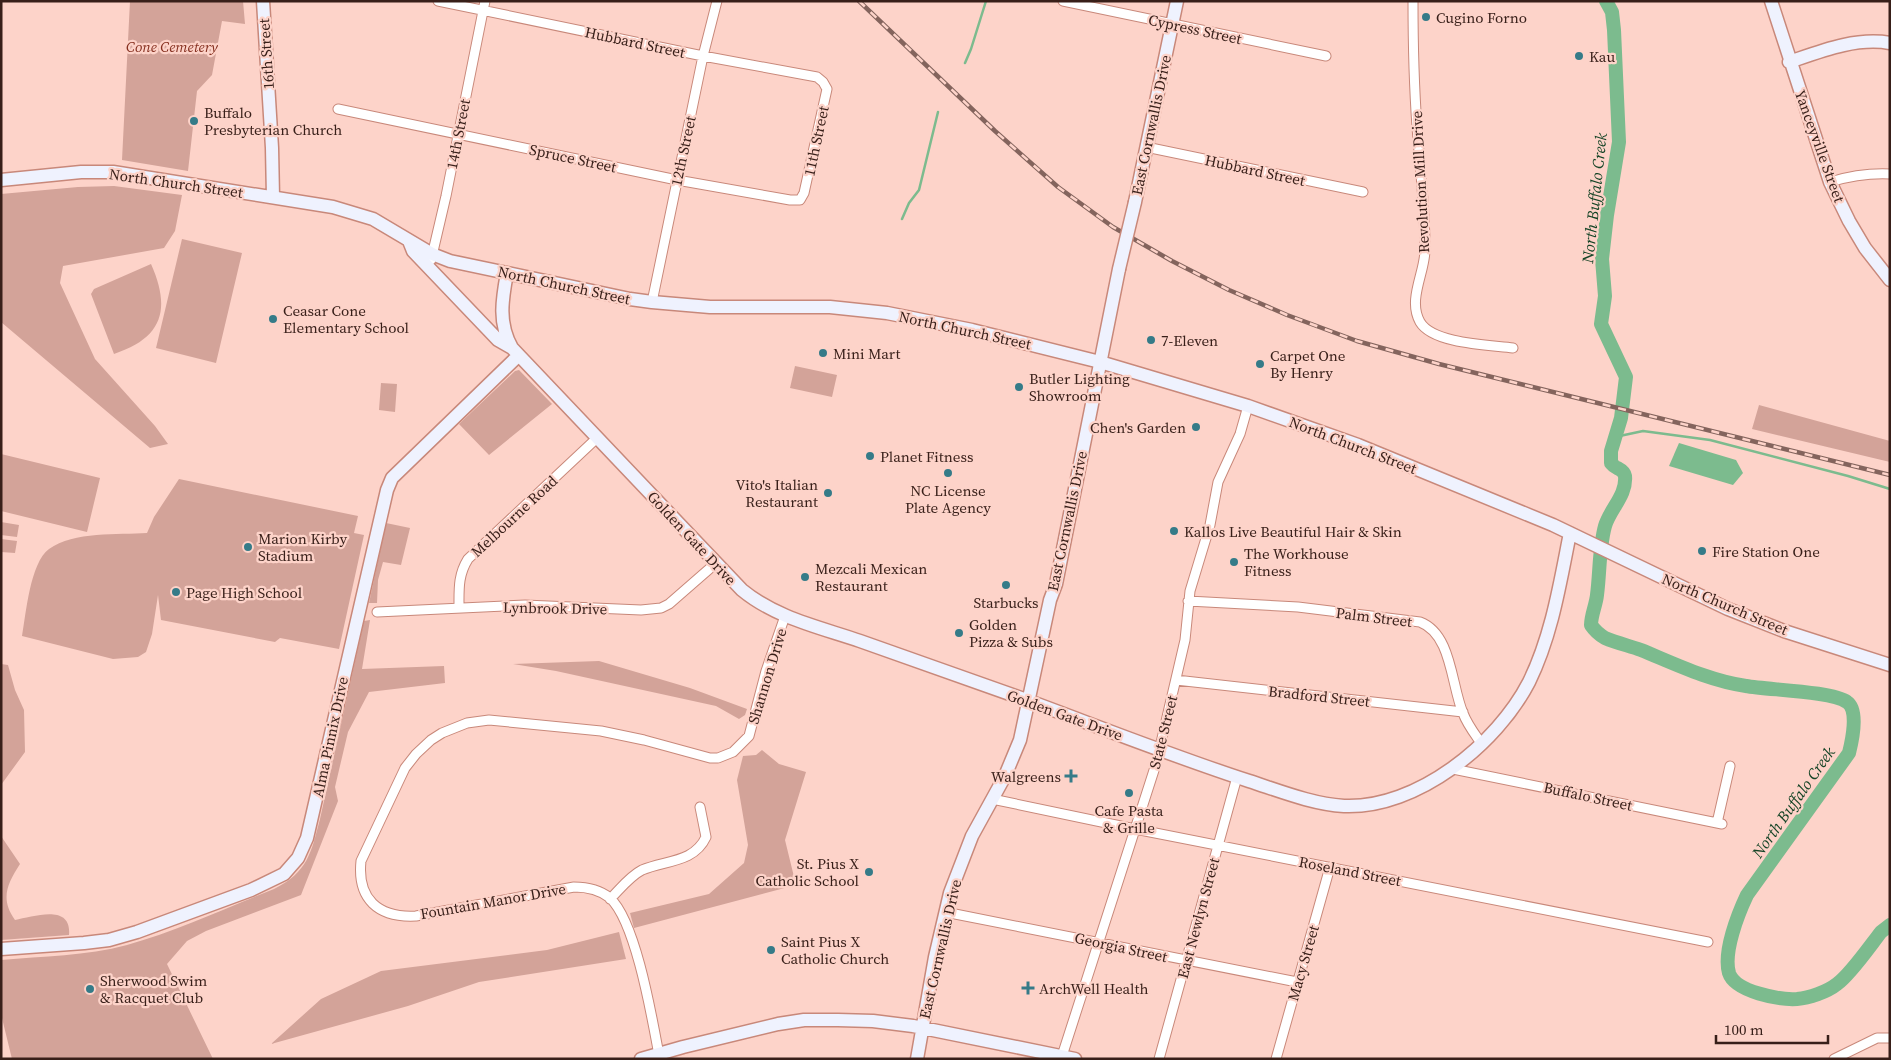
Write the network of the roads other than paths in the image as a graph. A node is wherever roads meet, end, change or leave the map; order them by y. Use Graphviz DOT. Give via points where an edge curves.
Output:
graph roads {
  1 [pos="263,1"];
  2 [pos="438,1"];
  3 [pos="717,1"];
  4 [pos="1063,1"];
  5 [pos="1177,1"];
  6 [pos="1413,1"];
  7 [pos="1771,1"];
  8 [pos="484,6"];
  9 [pos="1172,24"];
  10 [pos="1890,43"];
  11 [pos="703,56"];
  12 [pos="1326,56"];
  13 [pos="1789,62"];
  14 [pos="827,89"];
  15 [pos="338,109"];
  16 [pos="458,134"];
  17 [pos="1146,147"];
  18 [pos="1890,174"];
  19 [pos="1,180"];
  20 [pos="677,180"];
  21 [pos="1830,182"];
  22 [pos="1363,192"];
  23 [pos="804,193"];
  24 [pos="274,197"];
  25 [pos="409,241"];
  26 [pos="432,254"];
  27 [pos="429,267"];
  28 [pos="507,274"];
  29 [pos="1890,280"];
  30 [pos="652,302"];
  31 [pos="1513,348"];
  32 [pos="515,352"];
  33 [pos="1100,362"];
  34 [pos="1248,406"];
  35 [pos="598,438"];
  36 [pos="1570,532"];
  37 [pos="716,563"];
  38 [pos="1188,601"];
  39 [pos="459,607"];
  40 [pos="377,612"];
  41 [pos="785,616"];
  42 [pos="1890,665"];
  43 [pos="1176,680"];
  44 [pos="1030,702"];
  45 [pos="1462,712"];
  46 [pos="749,736"];
  47 [pos="1481,743"];
  48 [pos="1160,750"];
  49 [pos="1730,766"];
  50 [pos="1453,769"];
  51 [pos="1237,777"];
  52 [pos="992,799"];
  53 [pos="700,807"];
  54 [pos="1135,830"];
  55 [pos="1218,846"];
  56 [pos="1330,867"];
  57 [pos="610,899"];
  58 [pos="945,912"];
  59 [pos="1098,942"];
  60 [pos="1708,942"];
  61 [pos="1,949"];
  62 [pos="1186,961"];
  63 [pos="1297,982"];
  64 [pos="922,1028"];
  65 [pos="1890,1038"];
  66 [pos="658,1055"];
  67 [pos="1062,1056"];
  68 [pos="641,1059"];
  69 [pos="917,1059"];
  70 [pos="1075,1059"];
  71 [pos="1159,1059"];
  72 [pos="1276,1059"];
  73 [pos="1834,1059"];
  1 -- 24 [label="main road, 16th Street"];
  2 -- 8 [label="street, Hubbard Street"];
  3 -- 11 [label="street, 12th Street"];
  4 -- 9 [label="street, Cypress Street"];
  5 -- 9 [label="main road, East Cornwallis Drive"];
  6 -- 31 [label="street, Revolution Mill Drive" via="1414,72 1425,218 1425,253 1416,290 1418,317 1429,331 1448,339"];
  7 -- 13 [label="main road, Yanceyville Street"];
  8 -- 11 [label="street, Hubbard Street"];
  8 -- 16 [label="street, 14th Street"];
  9 -- 12 [label="street, Cypress Street"];
  9 -- 17 [label="main road, East Cornwallis Drive"];
  10 -- 13 [label="main road" via="1855,43"];
  11 -- 14 [label="street, Hubbard Street" via="816,77"];
  11 -- 20 [label="street, 12th Street"];
  13 -- 21 [label="main road, Yanceyville Street"];
  14 -- 23 [label="street, 11th Street"];
  15 -- 16 [label="street, Spruce Street"];
  16 -- 20 [label="street, Spruce Street"];
  16 -- 26 [label="street, 14th Street"];
  17 -- 22 [label="street, Hubbard Street"];
  17 -- 33 [label="main road, East Cornwallis Drive, bridge"];
  18 -- 21 [label="street"];
  19 -- 24 [label="main road, North Church Street" via="113,172"];
  20 -- 23 [label="street, Spruce Street" via="790,200 800,200"];
  20 -- 30 [label="street, 12th Street"];
  21 -- 29 [label="main road, Yanceyville Street" via="1864,248"];
  24 -- 25 [label="main road, North Church Street" via="333,207 367,217"];
  25 -- 26 [label="main road, North Church Street"];
  25 -- 27 [label="main road, Golden Gate Drive" via="413,252"];
  26 -- 27 [label="street, 14th Street"];
  26 -- 28 [label="main road, North Church Street"];
  27 -- 32 [label="main road, Golden Gate Drive" via="498,340"];
  28 -- 30 [label="main road, North Church Street"];
  28 -- 32 [label="main road, Golden Gate Drive" via="501,308 503,325"];
  30 -- 33 [label="main road, North Church Street" via="710,306 816,306 887,314 972,330"];
  32 -- 35 [label="main road, Golden Gate Drive"];
  32 -- 61 [label="main road, Alma Pinnix Drive" via="392,478 359,606 307,838 298,858 284,874 251,890 126,935 84,943"];
  33 -- 34 [label="main road, North Church Street"];
  33 -- 44 [label="main road, East Cornwallis Drive"];
  34 -- 36 [label="main road, North Church Street" via="1403,462"];
  34 -- 38 [label="street, State Street" via="1240,434 1220,476"];
  35 -- 37 [label="main road, Golden Gate Drive"];
  35 -- 39 [label="street, Melbourne Road" via="468,559 460,574"];
  36 -- 42 [label="main road, North Church Street" via="1728,609"];
  36 -- 47 [label="main road, Golden Gate Drive" via="1559,589 1540,655 1515,704"];
  37 -- 39 [label="street, Lynbrook Drive" via="661,608"];
  37 -- 41 [label="main road, Golden Gate Drive" via="752,598"];
  38 -- 43 [label="street, State Street"];
  38 -- 45 [label="street, Palm Street" via="1298,607 1420,622 1436,632 1443,644"];
  39 -- 40 [label="street, Lynbrook Drive"];
  41 -- 44 [label="main road, Golden Gate Drive"];
  41 -- 46 [label="street, Shannon Drive"];
  43 -- 45 [label="street, Bradford Street"];
  43 -- 48 [label="street, State Street"];
  44 -- 48 [label="main road, Golden Gate Drive"];
  44 -- 52 [label="main road, East Cornwallis Drive" via="1012,763"];
  45 -- 47 [label="street, Palm Street"];
  46 -- 57 [label="street, Fountain Manor Drive" via="732,752 710,758 596,730 489,720 456,727 431,740 405,768 361,861 360,876 372,905 400,915 416,916 574,887 592,889"];
  47 -- 50 [label="main road, Golden Gate Drive"];
  48 -- 51 [label="main road, Golden Gate Drive"];
  48 -- 54 [label="street, State Street"];
  49 -- 50 [label="street, Buffalo Street" via="1720,823"];
  50 -- 51 [label="main road, Golden Gate Drive" via="1395,799 1344,806 1322,803"];
  51 -- 55 [label="street, East Newlyn Street"];
  52 -- 54 [label="street, Roseland Street"];
  52 -- 58 [label="main road, East Cornwallis Drive" via="964,854"];
  53 -- 57 [label="street" via="706,837 698,850 641,871"];
  54 -- 55 [label="street, Roseland Street"];
  54 -- 59 [label="street, State Street"];
  55 -- 56 [label="street, Roseland Street"];
  55 -- 62 [label="street, East Newlyn Street"];
  56 -- 60 [label="street, Roseland Street"];
  56 -- 63 [label="street, Macy Street"];
  57 -- 66 [label="street, Fountain Manor Drive" via="630,932"];
  58 -- 59 [label="street, Georgia Street"];
  58 -- 64 [label="main road, East Cornwallis Drive"];
  59 -- 62 [label="street, Georgia Street"];
  59 -- 67 [label="street, State Street"];
  62 -- 63 [label="street, Georgia Street"];
  62 -- 71 [label="street, East Newlyn Street"];
  63 -- 72 [label="street, Macy Street"];
  64 -- 66 [label="main road" via="874,1021 804,1020"];
  64 -- 67 [label="main road"];
  64 -- 69 [label="main road, East Cornwallis Drive"];
  65 -- 73 [label="street" via="1877,1038"];
  66 -- 68 [label="main road"];
  67 -- 70 [label="main road"];
}
